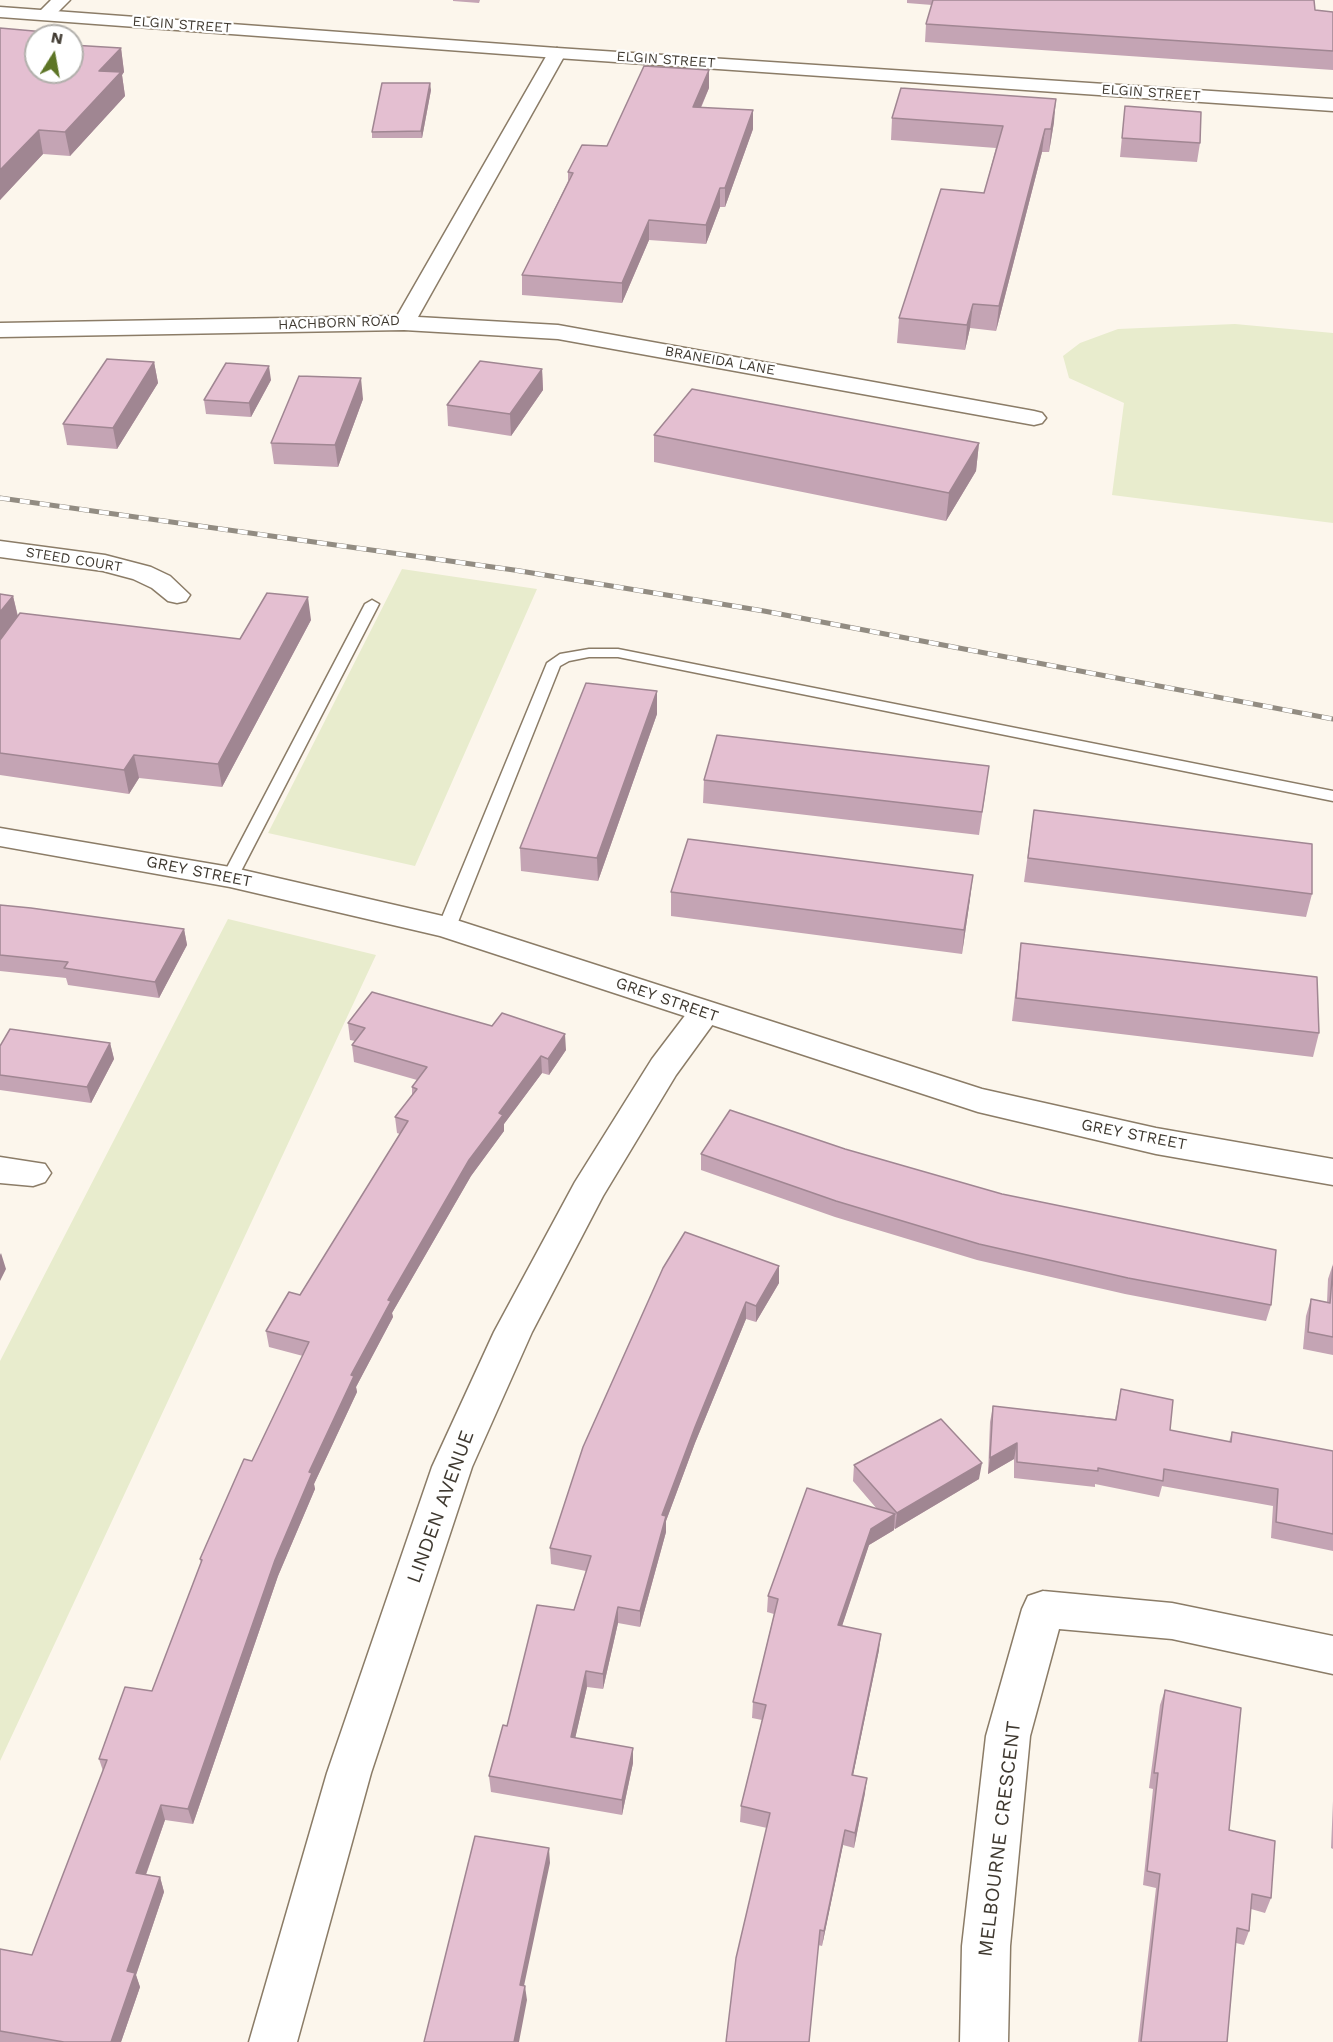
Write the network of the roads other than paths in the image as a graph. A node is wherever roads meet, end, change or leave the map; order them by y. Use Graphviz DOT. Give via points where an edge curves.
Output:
graph roads {
  1 [pos="61,0"];
  2 [pos="0,12"];
  3 [pos="45,15"];
  4 [pos="557,53"];
  5 [pos="1333,105"];
  6 [pos="404,323"];
  7 [pos="0,330"];
  8 [pos="1034,418"];
  9 [pos="0,549"];
  10 [pos="177,595"];
  11 [pos="372,604"];
  12 [pos="1333,796"];
  13 [pos="0,837"];
  14 [pos="230,877"];
  15 [pos="447,927"];
  16 [pos="705,1014"];
  17 [pos="1333,1172"];
  18 [pos="1333,1655"];
  19 [pos="273,2042"];
  20 [pos="984,2042"];
  1 -- 3 [label="street"];
  2 -- 3 [label="street, ELGIN STREET"];
  3 -- 4 [label="street, ELGIN STREET"];
  4 -- 5 [label="street, ELGIN STREET"];
  4 -- 6 [label="street, HACHBORN ROAD"];
  6 -- 7 [label="street, HACHBORN ROAD"];
  6 -- 8 [label="street, BRANEIDA LANE" via="558,332"];
  9 -- 10 [label="street, STEED COURT" via="105,563 142,573 162,582"];
  11 -- 14 [label="lane"];
  12 -- 15 [label="lane" via="618,653 588,653 554,663"];
  13 -- 14 [label="street, GREY STREET"];
  14 -- 15 [label="street, GREY STREET"];
  15 -- 16 [label="street, GREY STREET"];
  16 -- 17 [label="street, GREY STREET" via="978,1100 1156,1141"];
  16 -- 19 [label="street, LINDEN AVENUE" via="664,1067 588,1191 513,1332 452,1467 349,1773"];
  18 -- 20 [label="street, MELBOURNE CRESCENT" via="1172,1621 1043,1609 1008,1736 986,1946"];
}
